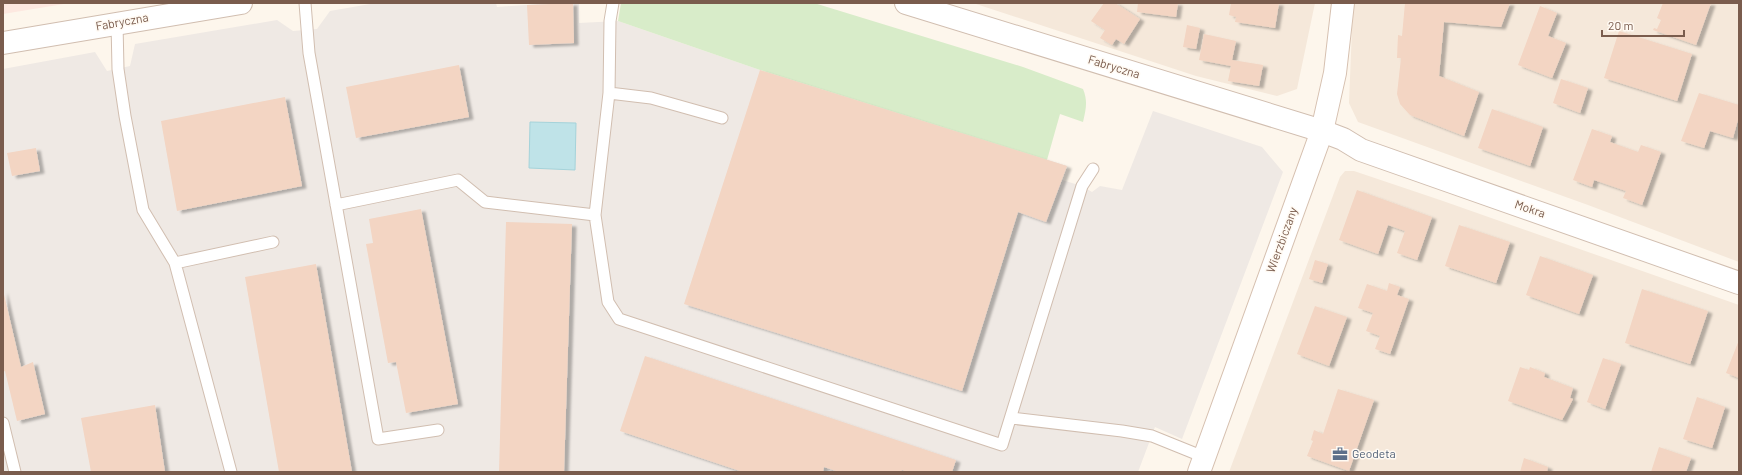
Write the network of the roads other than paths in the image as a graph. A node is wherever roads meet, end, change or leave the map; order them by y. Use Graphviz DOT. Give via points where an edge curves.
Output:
graph roads {
  1 [pos="241,3"];
  2 [pos="305,3"];
  3 [pos="613,3"];
  4 [pos="906,3"];
  5 [pos="1343,3"];
  6 [pos="194,6"];
  7 [pos="927,6"];
  8 [pos="117,23"];
  9 [pos="3,43"];
  10 [pos="609,93"];
  11 [pos="722,118"];
  12 [pos="1322,131"];
  13 [pos="1092,169"];
  14 [pos="336,205"];
  15 [pos="595,216"];
  16 [pos="272,242"];
  17 [pos="175,263"];
  18 [pos="1739,283"];
  19 [pos="1011,418"];
  20 [pos="3,423"];
  21 [pos="438,430"];
  22 [pos="1201,465"];
  23 [pos="15,472"];
  24 [pos="231,472"];
  1 -- 6 [label="street, Fabryczna"];
  2 -- 14 [label="lane" via="309,53"];
  3 -- 10 [label="lane" via="610,21"];
  4 -- 7 [label="street, Fabryczna"];
  5 -- 12 [label="street, Wierzbiczany" via="1335,73"];
  6 -- 8 [label="street, Fabryczna"];
  7 -- 12 [label="street, Fabryczna"];
  8 -- 9 [label="street, Fabryczna"];
  8 -- 17 [label="lane" via="118,69 143,210"];
  10 -- 11 [label="lane" via="651,98"];
  10 -- 15 [label="lane"];
  12 -- 18 [label="street, Mokra" via="1343,139 1361,150"];
  12 -- 22 [label="street, Wierzbiczany"];
  13 -- 19 [label="lane" via="1082,186"];
  14 -- 15 [label="lane" via="458,180 485,202"];
  14 -- 21 [label="lane" via="378,439"];
  15 -- 19 [label="lane" via="608,302 619,319 1002,445"];
  16 -- 17 [label="lane"];
  17 -- 24 [label="lane"];
  19 -- 22 [label="lane" via="1152,436"];
  20 -- 23 [label="lane"];
}
